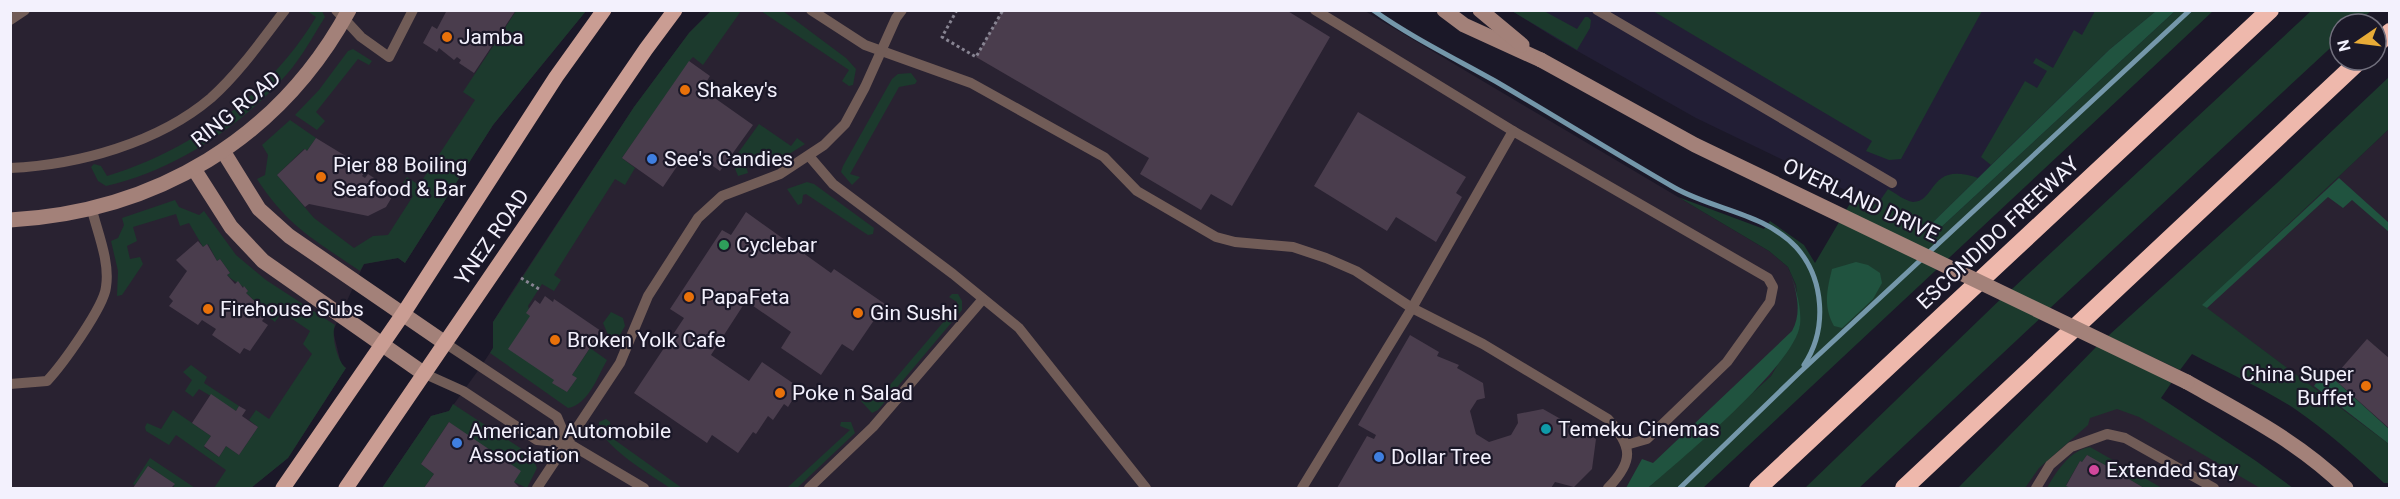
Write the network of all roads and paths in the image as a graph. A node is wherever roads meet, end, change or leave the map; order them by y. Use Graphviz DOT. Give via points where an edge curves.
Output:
graph roads {
  1 [pos="25,10"];
  2 [pos="285,10"];
  3 [pos="413,10"];
  4 [pos="604,10"];
  5 [pos="675,10"];
  6 [pos="811,10"];
  7 [pos="902,10"];
  8 [pos="957,10"];
  9 [pos="1003,10"];
  10 [pos="1315,10"];
  11 [pos="1444,10"];
  12 [pos="1480,10"];
  13 [pos="1597,10"];
  14 [pos="2270,10"];
  15 [pos="343,14"];
  16 [pos="10,20"];
  17 [pos="880,51"];
  18 [pos="1541,60"];
  19 [pos="2347,72"];
  20 [pos="1513,130"];
  21 [pos="223,151"];
  22 [pos="809,156"];
  23 [pos="10,168"];
  24 [pos="194,169"];
  25 [pos="1892,183"];
  26 [pos="92,210"];
  27 [pos="10,220"];
  28 [pos="521,278"];
  29 [pos="539,289"];
  30 [pos="983,299"];
  31 [pos="1412,308"];
  32 [pos="404,314"];
  33 [pos="445,343"];
  34 [pos="383,344"];
  35 [pos="423,373"];
  36 [pos="10,384"];
  37 [pos="568,443"];
  38 [pos="1626,445"];
  39 [pos="283,489"];
  40 [pos="346,489"];
  41 [pos="537,489"];
  42 [pos="644,489"];
  43 [pos="809,489"];
  44 [pos="1146,489"];
  45 [pos="1302,489"];
  46 [pos="1608,489"];
  47 [pos="1758,489"];
  48 [pos="1904,489"];
  49 [pos="2036,489"];
  50 [pos="2214,489"];
  51 [pos="2346,489"];
  1 -- 16 [label="lane"];
  2 -- 23 [label="lane" via="210,98 166,127 120,147 76,159"];
  3 -- 15 [label="lane" via="389,57"];
  4 -- 32 [label="main road, YNEZ ROAD"];
  5 -- 33 [label="main road, YNEZ ROAD"];
  6 -- 17 [label="lane"];
  7 -- 17 [label="lane"];
  8 -- 9 [label="path" via="942,37 976,57"];
  10 -- 20 [label="lane"];
  11 -- 18 [label="main road, OVERLAND DRIVE" via="1464,25"];
  12 -- 18 [label="main road, OVERLAND DRIVE"];
  13 -- 25 [label="lane"];
  14 -- 47 [label="highway, ESCONDIDO FREEWAY"];
  15 -- 21 [label="main road, RING ROAD" via="322,57 300,84"];
  17 -- 22 [label="lane" via="845,124"];
  17 -- 31 [label="lane" via="980,88 1104,157 1137,191 1216,237 1293,247 1326,258 1356,271"];
  18 -- 51 [label="main road, OVERLAND DRIVE, bridge" via="1695,145 2187,382 2293,442"];
  19 -- 48 [label="highway"];
  20 -- 31 [label="lane"];
  20 -- 38 [label="lane" via="1768,278 1773,287 1770,302 1727,362 1647,439"];
  21 -- 24 [label="main road, RING ROAD"];
  21 -- 32 [label="main road" via="259,209 289,236"];
  22 -- 30 [label="lane" via="833,184"];
  22 -- 37 [label="lane" via="780,174 722,196 698,218 648,296 620,363"];
  24 -- 26 [label="main road, RING ROAD" via="170,183"];
  24 -- 34 [label="main road" via="231,227 263,261"];
  26 -- 27 [label="main road, RING ROAD"];
  26 -- 36 [label="lane" via="107,279 103,299 47,381"];
  28 -- 29 [label="path"];
  30 -- 43 [label="lane" via="873,427"];
  30 -- 44 [label="lane" via="1019,328"];
  31 -- 38 [label="lane" via="1483,344 1608,419"];
  31 -- 45 [label="lane"];
  32 -- 33 [label="main road"];
  32 -- 34 [label="main road, YNEZ ROAD"];
  33 -- 35 [label="main road, YNEZ ROAD"];
  33 -- 37 [label="lane" via="557,417"];
  34 -- 35 [label="main road"];
  34 -- 39 [label="main road, YNEZ ROAD"];
  35 -- 37 [label="lane" via="463,391 537,440"];
  35 -- 40 [label="main road, YNEZ ROAD"];
  37 -- 41 [label="lane"];
  37 -- 42 [label="lane"];
  38 -- 46 [label="lane" via="1629,458"];
  49 -- 50 [label="lane" via="2050,465 2071,447 2107,434 2125,438"];
}
